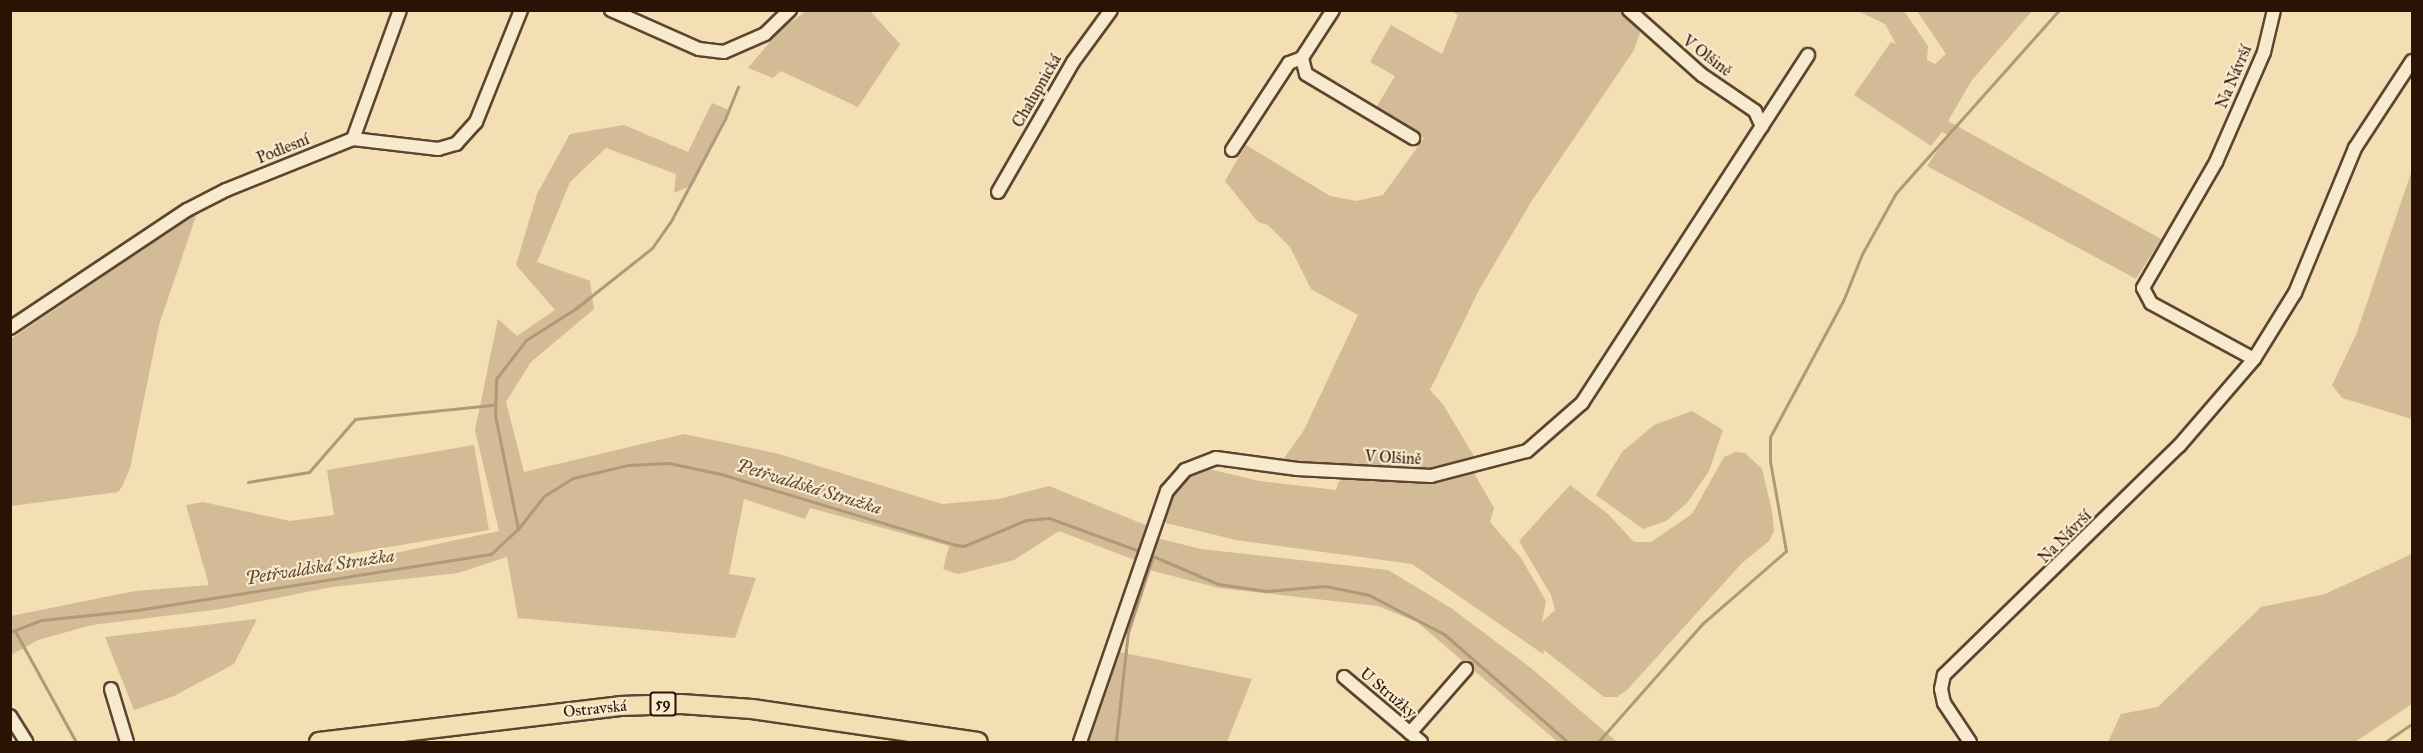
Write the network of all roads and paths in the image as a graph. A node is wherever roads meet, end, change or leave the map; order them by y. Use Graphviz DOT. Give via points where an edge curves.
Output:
graph roads {
  1 [pos="400,10"];
  2 [pos="520,10"];
  3 [pos="611,10"];
  4 [pos="790,10"];
  5 [pos="1111,10"];
  6 [pos="1333,10"];
  7 [pos="1629,10"];
  8 [pos="2274,10"];
  9 [pos="1808,55"];
  10 [pos="1302,58"];
  11 [pos="2412,61"];
  12 [pos="1762,127"];
  13 [pos="1413,138"];
  14 [pos="353,139"];
  15 [pos="1232,150"];
  16 [pos="998,192"];
  17 [pos="10,328"];
  18 [pos="2253,359"];
  19 [pos="1466,669"];
  20 [pos="1344,677"];
  21 [pos="111,689"];
  22 [pos="10,716"];
  23 [pos="1410,733"];
  24 [pos="26,742"];
  25 [pos="127,742"];
  26 [pos="320,742"];
  27 [pos="978,742"];
  28 [pos="1080,742"];
  29 [pos="1421,742"];
  30 [pos="1970,742"];
  1 -- 14 [label="street"];
  2 -- 14 [label="street, Podlesní" via="476,122 460,141 438,149"];
  3 -- 4 [label="street" via="699,49 724,52 765,34"];
  5 -- 16 [label="street, Chalupnická" via="1073,62"];
  6 -- 10 [label="street"];
  7 -- 12 [label="street, V Olšině" via="1702,75 1755,111"];
  8 -- 18 [label="street, Na Návrší" via="2264,52 2216,162 2143,288 2151,303"];
  9 -- 12 [label="street, V Olšině"];
  10 -- 13 [label="street" via="1306,74"];
  10 -- 15 [label="street" via="1289,63"];
  11 -- 18 [label="street, Na Návrší" via="2355,148 2295,293"];
  12 -- 28 [label="street, V Olšině" via="1582,403 1527,451 1431,477 1297,469 1216,458 1185,470 1167,492"];
  14 -- 17 [label="street, Podlesní" via="187,210"];
  18 -- 30 [label="street, Na Návrší" via="2179,446 1948,670 1942,680 1941,695 1947,711"];
  19 -- 23 [label="street, U Stružky"];
  20 -- 23 [label="street, U Stružky"];
  21 -- 25 [label="street"];
  22 -- 24 [label="street"];
  23 -- 29 [label="street, U Stružky"];
  26 -- 27 [label="main road, Ostravská / 59" via="609,707 681,704 752,709"];
}
